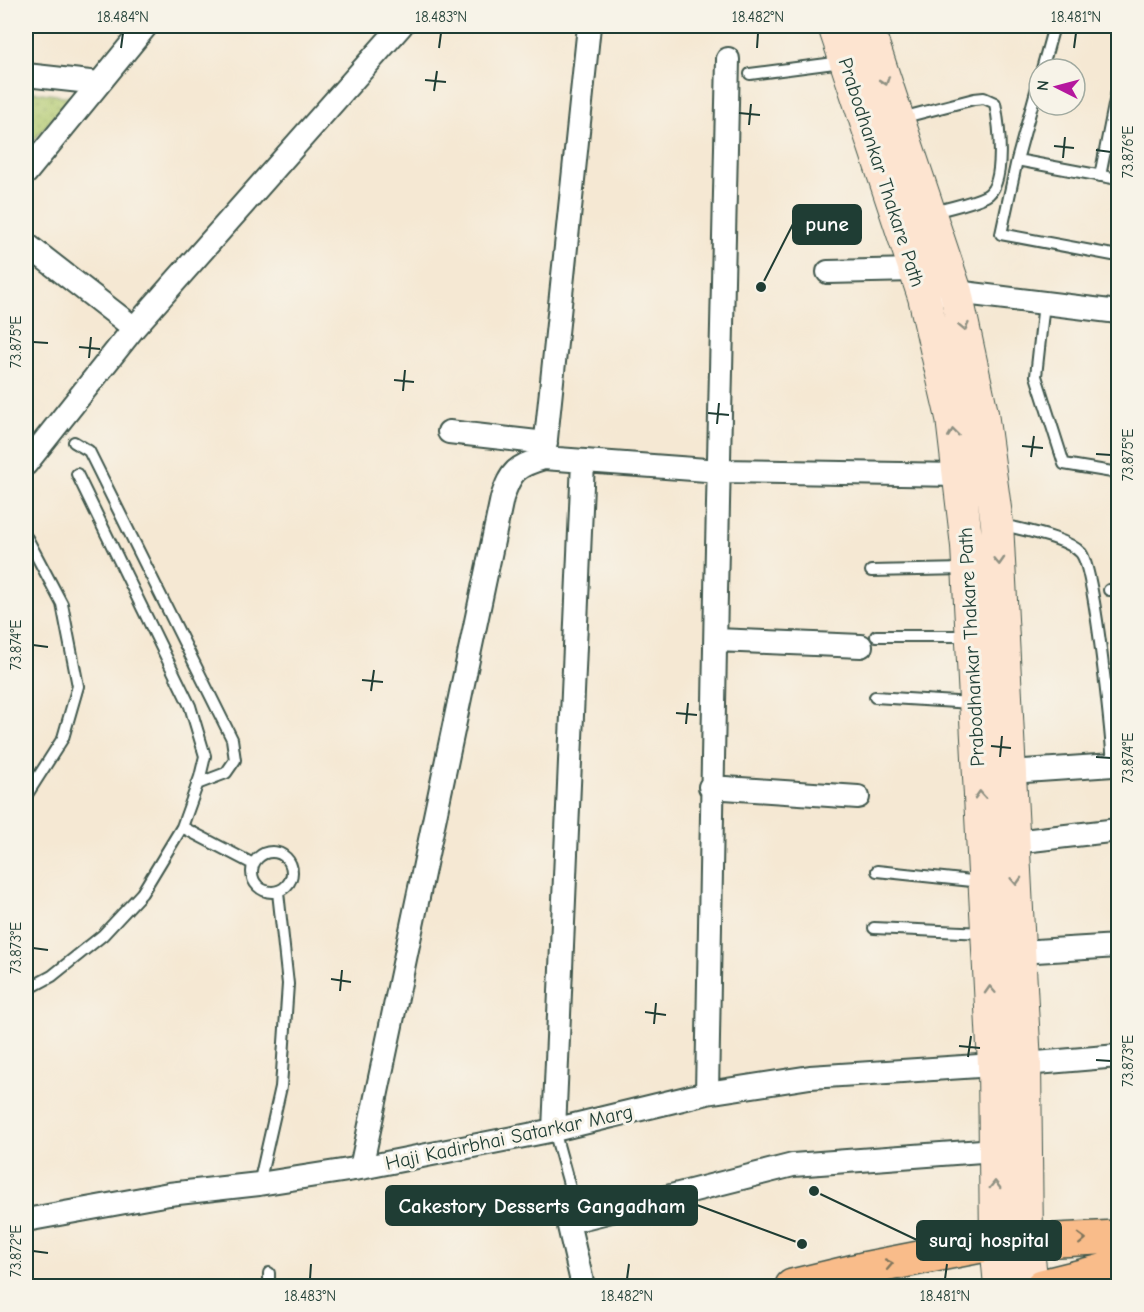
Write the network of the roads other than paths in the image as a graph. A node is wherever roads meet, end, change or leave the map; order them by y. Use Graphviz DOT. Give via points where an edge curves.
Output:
graph roads {
  1 [pos="146,26"];
  2 [pos="401,26"];
  3 [pos="589,26"];
  4 [pos="834,26"];
  5 [pos="867,26"];
  6 [pos="1054,26"];
  7 [pos="1045,57"];
  8 [pos="728,59"];
  9 [pos="846,61"];
  10 [pos="750,74"];
  11 [pos="26,75"];
  12 [pos="99,83"];
  13 [pos="1119,85"];
  14 [pos="1029,117"];
  15 [pos="898,119"];
  16 [pos="1017,160"];
  17 [pos="26,173"];
  18 [pos="1100,176"];
  19 [pos="1119,179"];
  20 [pos="930,213"];
  21 [pos="26,244"];
  22 [pos="1119,256"];
  23 [pos="828,272"];
  24 [pos="920,284"];
  25 [pos="956,292"];
  26 [pos="1044,303"];
  27 [pos="1119,312"];
  28 [pos="134,328"];
  29 [pos="449,432"];
  30 [pos="74,442"];
  31 [pos="545,451"];
  32 [pos="583,462"];
  33 [pos="26,464"];
  34 [pos="720,471"];
  35 [pos="1119,473"];
  36 [pos="78,474"];
  37 [pos="958,475"];
  38 [pos="997,523"];
  39 [pos="27,538"];
  40 [pos="968,569"];
  41 [pos="871,571"];
  42 [pos="972,636"];
  43 [pos="716,640"];
  44 [pos="869,641"];
  45 [pos="875,697"];
  46 [pos="975,703"];
  47 [pos="1113,765"];
  48 [pos="1010,772"];
  49 [pos="197,784"];
  50 [pos="711,787"];
  51 [pos="26,796"];
  52 [pos="858,797"];
  53 [pos="182,826"];
  54 [pos="1119,830"];
  55 [pos="1014,842"];
  56 [pos="253,864"];
  57 [pos="877,871"];
  58 [pos="984,882"];
  59 [pos="278,892"];
  60 [pos="874,928"];
  61 [pos="987,933"];
  62 [pos="1119,946"];
  63 [pos="1020,951"];
  64 [pos="26,990"];
  65 [pos="1119,1056"];
  66 [pos="1025,1064"];
  67 [pos="994,1065"];
  68 [pos="707,1093"];
  69 [pos="554,1130"];
  70 [pos="995,1150"];
  71 [pos="361,1168"];
  72 [pos="259,1184"];
  73 [pos="570,1188"];
  74 [pos="26,1220"];
  75 [pos="1011,1242"];
  76 [pos="1118,1257"];
  77 [pos="269,1273"];
  78 [pos="269,1287"];
  79 [pos="583,1287"];
  80 [pos="792,1287"];
  81 [pos="1000,1287"];
  82 [pos="1032,1287"];
  83 [pos="1042,1287"];
  1 -- 12 [label="street"];
  2 -- 28 [label="street"];
  3 -- 31 [label="street"];
  4 -- 9 [label="main road, Prabodhankar Thakare Path"];
  5 -- 15 [label="main road, Prabodhankar Thakare Path, one-way"];
  6 -- 7 [label="lane"];
  8 -- 34 [label="street"];
  9 -- 10 [label="lane"];
  9 -- 24 [label="main road, Prabodhankar Thakare Path"];
  11 -- 12 [label="street"];
  12 -- 17 [label="street"];
  13 -- 18 [label="lane"];
  14 -- 16 [label="lane"];
  15 -- 20 [label="main road, Prabodhankar Thakare Path"];
  15 -- 20 [label="lane" via="974,99 995,103 999,123 996,185 988,196"];
  16 -- 18 [label="lane"];
  16 -- 22 [label="lane" via="1001,234"];
  18 -- 19 [label="lane"];
  20 -- 25 [label="main road, Prabodhankar Thakare Path"];
  21 -- 28 [label="street"];
  23 -- 24 [label="street"];
  24 -- 25 [label="street"];
  37 -- 24 [label="main road, Prabodhankar Thakare Path, one-way" via="952,418"];
  25 -- 26 [label="street"];
  25 -- 38 [label="main road, Prabodhankar Thakare Path, one-way" via="982,412"];
  26 -- 27 [label="street"];
  26 -- 35 [label="lane" via="1036,376 1064,464"];
  28 -- 33 [label="street"];
  29 -- 31 [label="street"];
  30 -- 49 [label="lane" via="89,451 232,739 235,760 226,773"];
  31 -- 32 [label="street"];
  31 -- 71 [label="street" via="508,479 502,498"];
  32 -- 34 [label="street"];
  32 -- 69 [label="street"];
  34 -- 37 [label="street"];
  34 -- 43 [label="street"];
  36 -- 49 [label="lane" via="190,706 205,756"];
  37 -- 40 [label="main road, Prabodhankar Thakare Path"];
  38 -- 47 [label="lane" via="1069,544 1082,554 1092,590"];
  38 -- 48 [label="main road, Prabodhankar Thakare Path, one-way"];
  39 -- 51 [label="lane" via="62,604 78,686 63,738"];
  40 -- 41 [label="lane"];
  40 -- 42 [label="main road, Prabodhankar Thakare Path"];
  42 -- 44 [label="lane"];
  42 -- 46 [label="main road, Prabodhankar Thakare Path"];
  43 -- 44 [label="street"];
  43 -- 50 [label="street"];
  45 -- 46 [label="lane"];
  58 -- 46 [label="main road, Prabodhankar Thakare Path, one-way"];
  47 -- 48 [label="street"];
  48 -- 55 [label="main road, Prabodhankar Thakare Path"];
  49 -- 53 [label="lane"];
  50 -- 52 [label="street"];
  50 -- 68 [label="street"];
  53 -- 56 [label="lane"];
  53 -- 64 [label="lane" via="142,893 103,935 52,976"];
  54 -- 55 [label="street"];
  55 -- 63 [label="main road, Prabodhankar Thakare Path, one-way"];
  56 -- 59 [label="lane" via="254,882 260,889"];
  56 -- 59 [label="lane" via="266,852 284,855 293,871 292,880"];
  57 -- 58 [label="lane"];
  58 -- 61 [label="main road, Prabodhankar Thakare Path"];
  59 -- 72 [label="lane" via="288,984 281,1087"];
  60 -- 61 [label="lane"];
  67 -- 61 [label="main road, Prabodhankar Thakare Path, one-way"];
  62 -- 63 [label="street"];
  63 -- 66 [label="main road, Prabodhankar Thakare Path"];
  65 -- 66 [label="street"];
  66 -- 75 [label="main road, Prabodhankar Thakare Path"];
  67 -- 68 [label="street, Haji Kadirbhai Satarkar Marg" via="810,1077"];
  67 -- 70 [label="main road, Prabodhankar Thakare Path"];
  68 -- 69 [label="street, Haji Kadirbhai Satarkar Marg"];
  69 -- 71 [label="street, Haji Kadirbhai Satarkar Marg"];
  69 -- 73 [label="lane"];
  75 -- 70 [label="main road, Prabodhankar Thakare Path, one-way"];
  70 -- 79 [label="street" via="793,1165 567,1222"];
  71 -- 72 [label="street, Haji Kadirbhai Satarkar Marg"];
  72 -- 74 [label="street, Haji Kadirbhai Satarkar Marg" via="170,1194"];
  75 -- 76 [label="main road, one-way"];
  80 -- 75 [label="main road, one-way" via="864,1269"];
  75 -- 81 [label="main road, Prabodhankar Thakare Path"];
  75 -- 82 [label="main road, Prabodhankar Thakare Path"];
  76 -- 83 [label="main road"];
  77 -- 78 [label="lane"];
}
